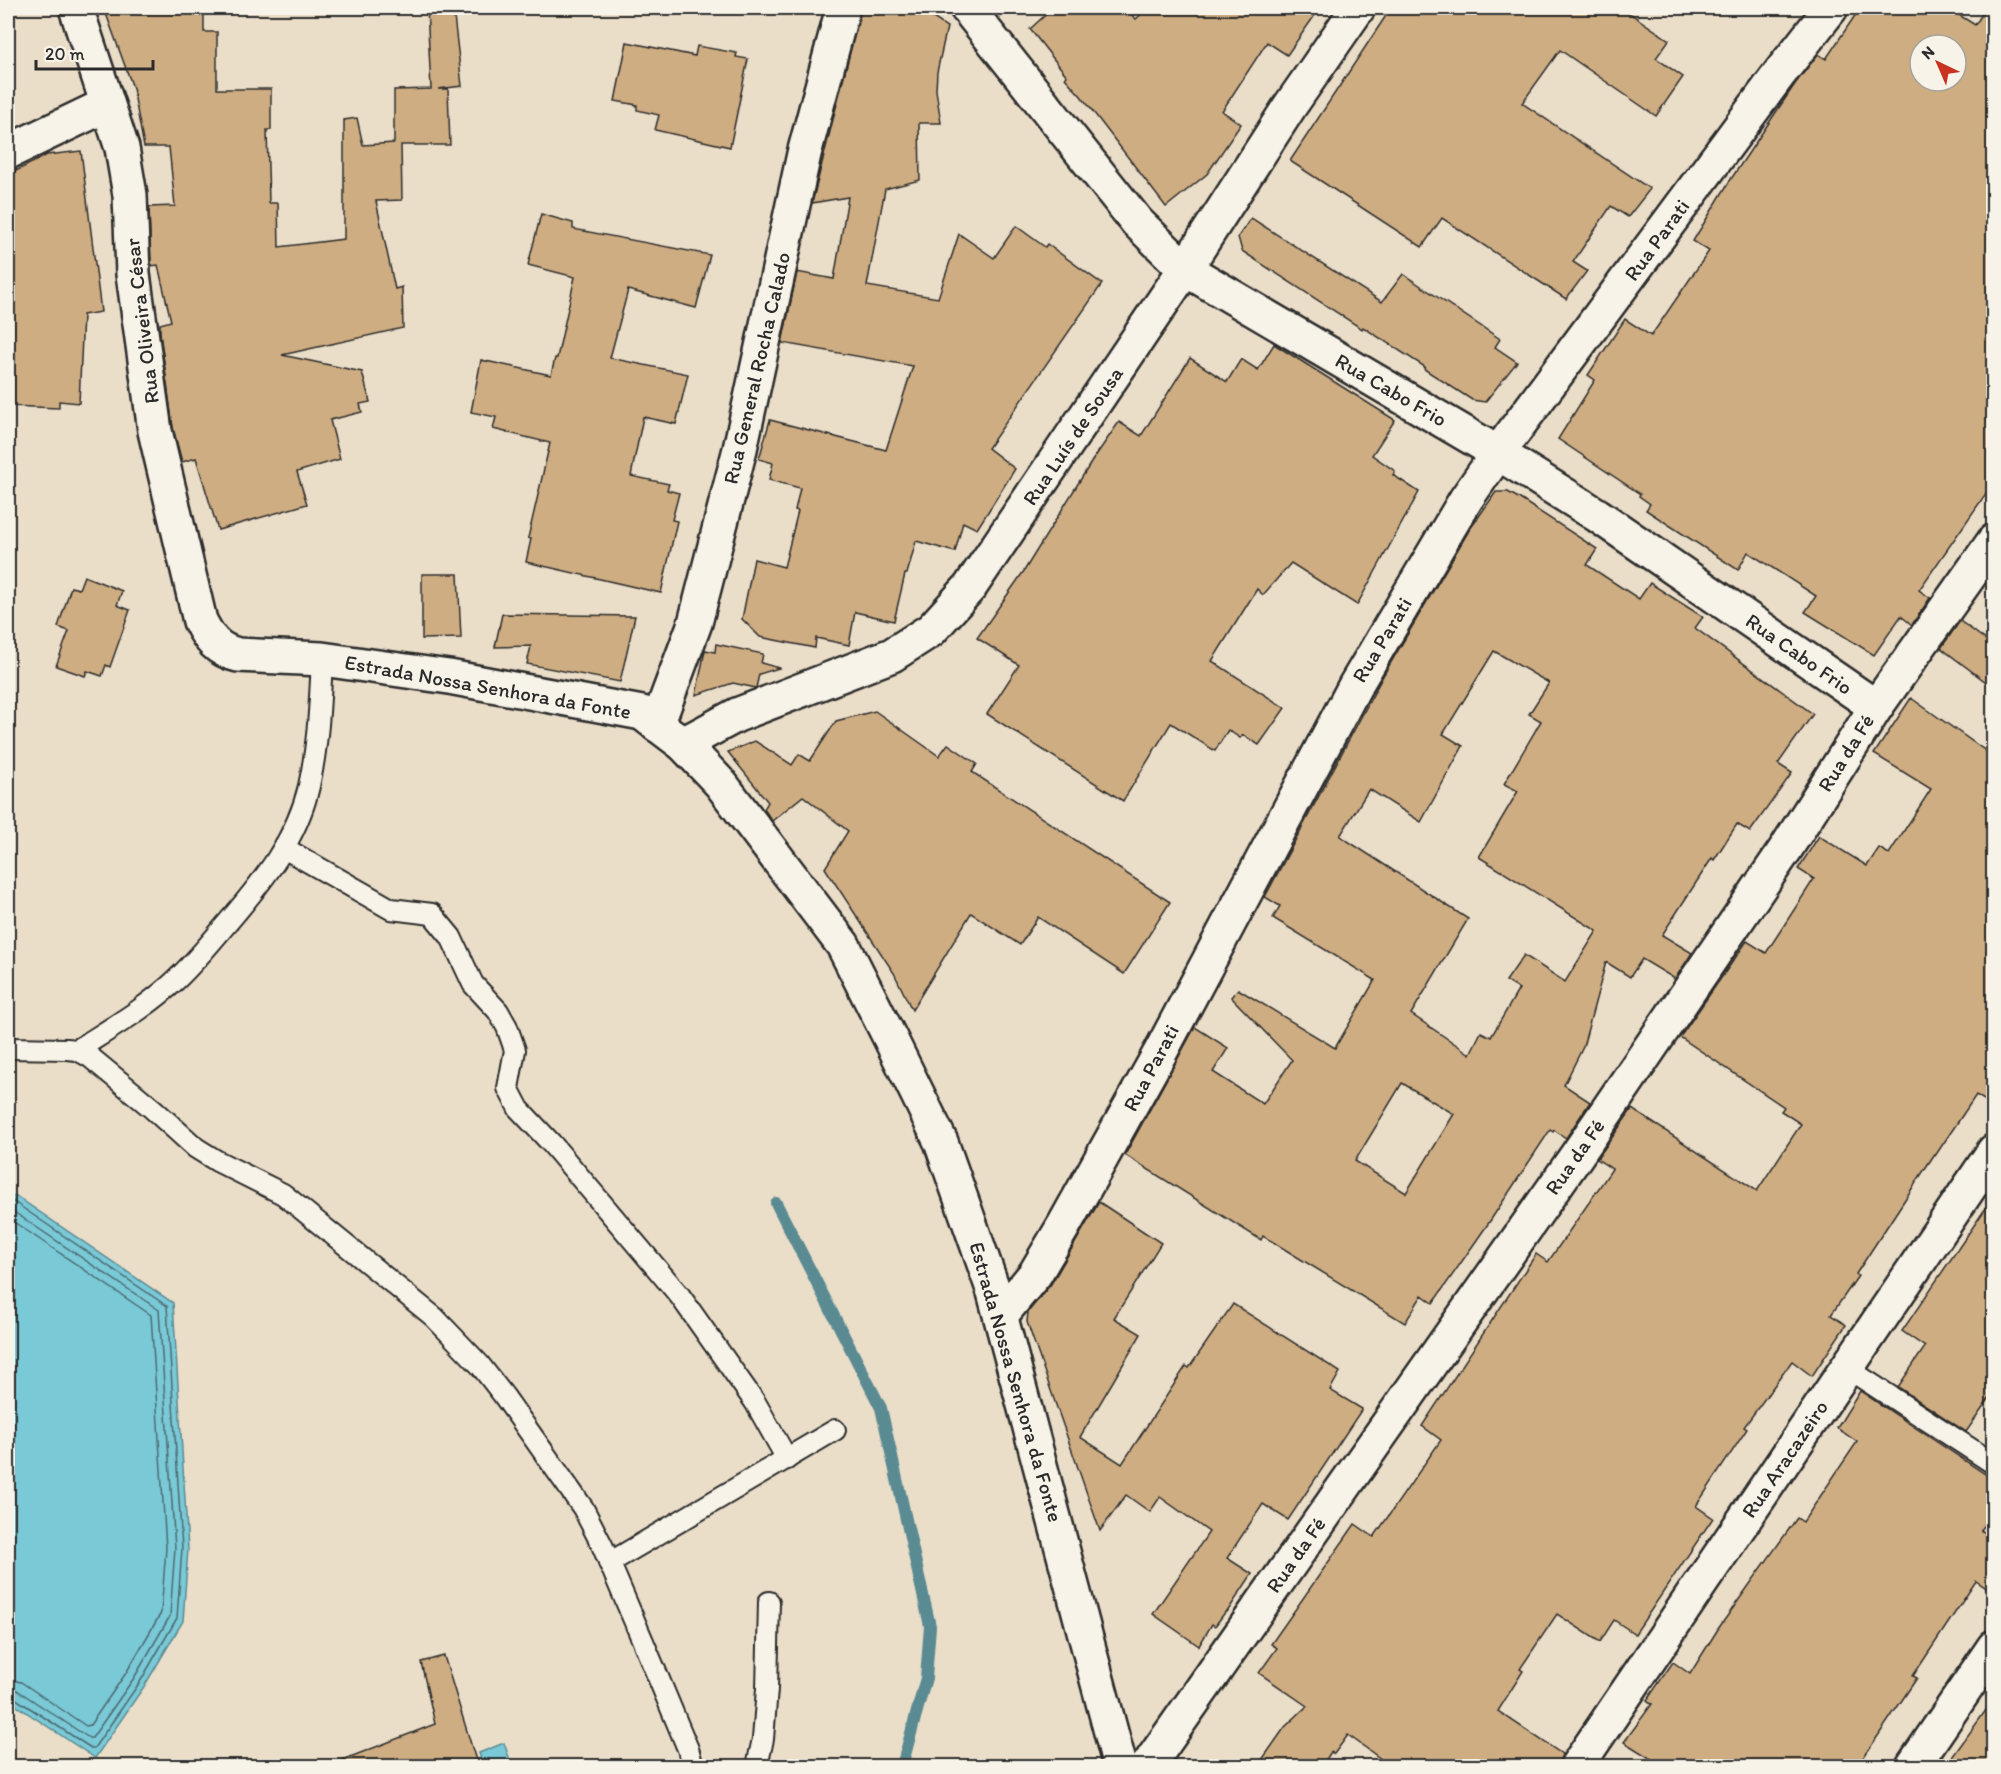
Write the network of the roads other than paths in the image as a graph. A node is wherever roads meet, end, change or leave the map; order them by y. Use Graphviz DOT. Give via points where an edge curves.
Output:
graph roads {
  1 [pos="76,8"];
  2 [pos="843,8"];
  3 [pos="967,8"];
  4 [pos="1358,8"];
  5 [pos="1831,8"];
  6 [pos="106,105"];
  7 [pos="8,152"];
  8 [pos="1185,269"];
  9 [pos="1498,453"];
  10 [pos="1994,541"];
  11 [pos="207,636"];
  12 [pos="322,659"];
  13 [pos="1876,706"];
  14 [pos="657,725"];
  15 [pos="683,744"];
  16 [pos="284,849"];
  17 [pos="8,1048"];
  18 [pos="77,1050"];
  19 [pos="1994,1151"];
  20 [pos="1000,1315"];
  21 [pos="1847,1368"];
  22 [pos="835,1430"];
  23 [pos="787,1459"];
  24 [pos="1994,1464"];
  25 [pos="609,1563"];
  26 [pos="769,1602"];
  27 [pos="1994,1647"];
  28 [pos="693,1767"];
  29 [pos="757,1767"];
  30 [pos="1120,1767"];
  31 [pos="1148,1767"];
  32 [pos="1577,1767"];
  33 [pos="1913,1767"];
  1 -- 6 [label="street, Rua Oliveira César"];
  2 -- 14 [label="street, Rua General Rocha Calado" via="804,154 740,449 698,612"];
  3 -- 8 [label="street, Rua Cabo Frio" via="1137,222"];
  4 -- 8 [label="street, Rua Luís de Sousa"];
  5 -- 9 [label="street, Rua Parati"];
  6 -- 7 [label="street"];
  6 -- 11 [label="street, Rua Oliveira César" via="122,147 130,195 133,274 155,431 200,621"];
  8 -- 9 [label="street, Rua Cabo Frio"];
  8 -- 15 [label="street, Rua Luís de Sousa" via="970,587 931,630 892,655 738,716"];
  9 -- 13 [label="street, Rua Cabo Frio" via="1597,515"];
  9 -- 20 [label="street, Rua Parati" via="1354,686 1160,1053 1063,1227 1035,1274"];
  10 -- 13 [label="street, Rua da Fé"];
  11 -- 12 [label="street, Estrada Nossa Senhora da Fonte" via="216,647 238,655"];
  12 -- 14 [label="street, Estrada Nossa Senhora da Fonte" via="449,677 642,713"];
  12 -- 16 [label="lane" via="309,788"];
  13 -- 31 [label="street, Rua da Fé" via="1785,850 1590,1136"];
  14 -- 15 [label="street, Estrada Nossa Senhora da Fonte"];
  15 -- 20 [label="street, Estrada Nossa Senhora da Fonte" via="722,784 843,945 940,1142"];
  16 -- 18 [label="lane" via="264,880 176,980"];
  16 -- 23 [label="lane" via="391,909 432,914 451,937 473,984 498,1011 507,1028 515,1050 508,1088 519,1108 680,1296 755,1402"];
  17 -- 18 [label="lane"];
  18 -- 25 [label="lane" via="111,1074 196,1148 283,1194 434,1317 504,1396 583,1508"];
  19 -- 21 [label="street, Rua Aracazeiro"];
  20 -- 30 [label="street, Estrada Nossa Senhora da Fonte"];
  21 -- 24 [label="lane"];
  21 -- 32 [label="street, Rua Aracazeiro"];
  22 -- 23 [label="lane"];
  23 -- 25 [label="lane"];
  25 -- 28 [label="lane"];
  26 -- 29 [label="lane" via="767,1689"];
  27 -- 33 [label="street"];
}
